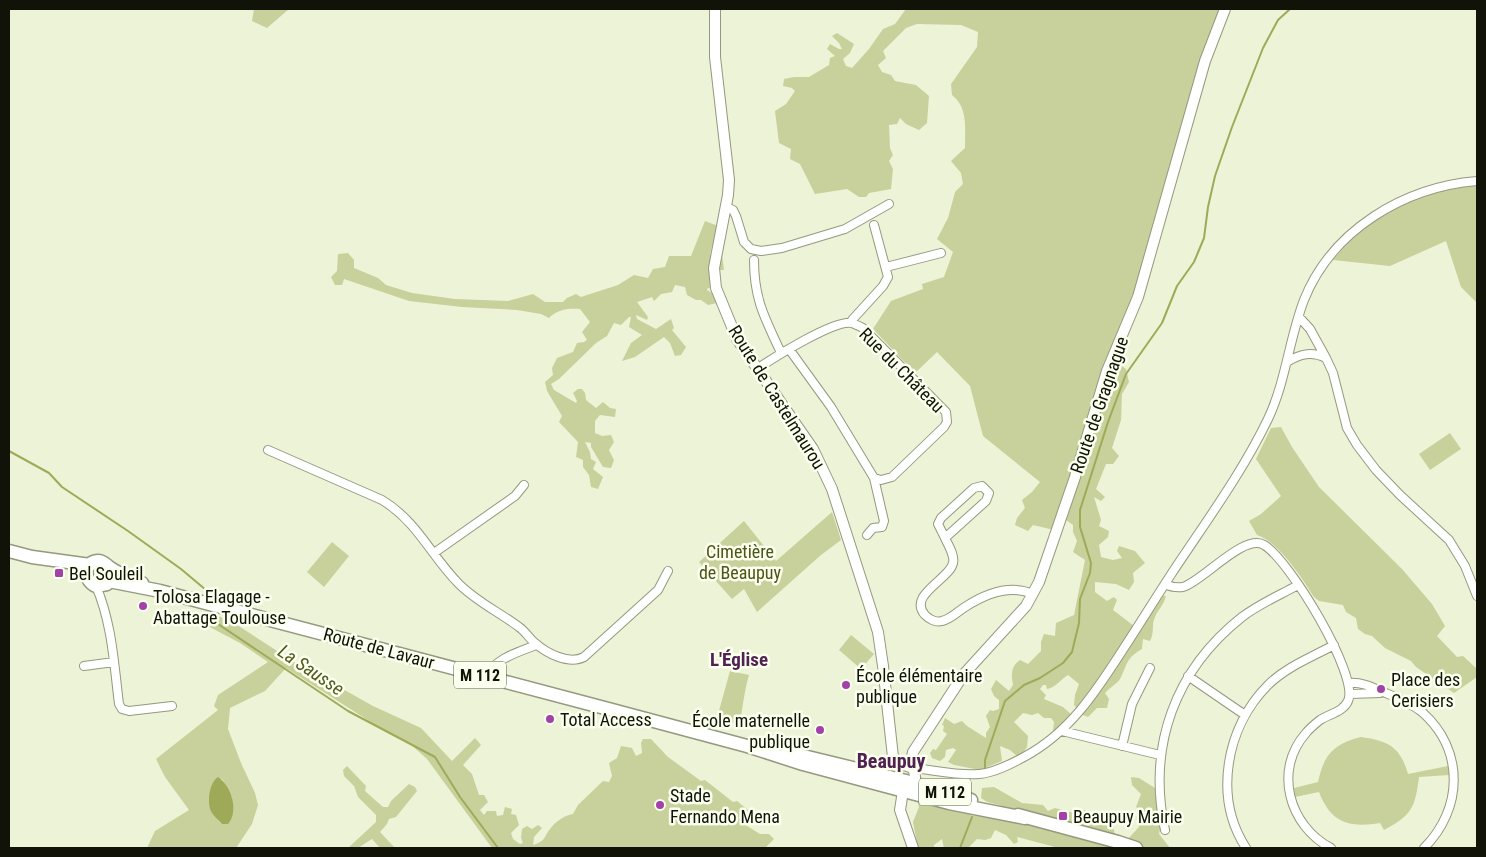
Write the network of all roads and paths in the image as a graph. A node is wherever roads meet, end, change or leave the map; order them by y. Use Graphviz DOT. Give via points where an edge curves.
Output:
graph roads {
  1 [pos="715,9"];
  2 [pos="1225,9"];
  3 [pos="1477,181"];
  4 [pos="889,204"];
  5 [pos="726,207"];
  6 [pos="874,225"];
  7 [pos="941,253"];
  8 [pos="754,260"];
  9 [pos="886,268"];
  10 [pos="1299,317"];
  11 [pos="852,323"];
  12 [pos="789,349"];
  13 [pos="781,353"];
  14 [pos="1326,358"];
  15 [pos="1287,362"];
  16 [pos="757,368"];
  17 [pos="268,450"];
  18 [pos="874,478"];
  19 [pos="524,485"];
  20 [pos="867,535"];
  21 [pos="945,538"];
  22 [pos="9,551"];
  23 [pos="434,553"];
  24 [pos="32,557"];
  25 [pos="90,565"];
  26 [pos="109,567"];
  27 [pos="668,571"];
  28 [pos="100,582"];
  29 [pos="1165,584"];
  30 [pos="1298,585"];
  31 [pos="160,591"];
  32 [pos="1033,594"];
  33 [pos="1477,596"];
  34 [pos="536,644"];
  35 [pos="1334,645"];
  36 [pos="114,662"];
  37 [pos="84,666"];
  38 [pos="1150,668"];
  39 [pos="486,676"];
  40 [pos="1188,676"];
  41 [pos="1348,683"];
  42 [pos="1350,694"];
  43 [pos="1390,695"];
  44 [pos="172,706"];
  45 [pos="1245,716"];
  46 [pos="1062,731"];
  47 [pos="1122,746"];
  48 [pos="1160,755"];
  49 [pos="913,768"];
  50 [pos="909,787"];
  51 [pos="1165,830"];
  52 [pos="913,848"];
  53 [pos="1136,848"];
  54 [pos="1246,848"];
  55 [pos="1331,848"];
  56 [pos="1424,848"];
  1 -- 5 [label="street, Route de Castelmaurou" via="715,57 730,180"];
  2 -- 32 [label="street, Route de Gragnague" via="1205,61 1138,297 1107,371 1069,495"];
  3 -- 10 [label="street" via="1445,185 1414,195 1367,221 1325,263"];
  4 -- 5 [label="street" via="845,230 761,251 751,249 744,242 733,210"];
  5 -- 16 [label="street, Route de Castelmaurou" via="714,278 734,332"];
  6 -- 9 [label="street"];
  7 -- 9 [label="street"];
  8 -- 13 [label="street" via="757,298"];
  9 -- 11 [label="street" via="888,277 883,286"];
  10 -- 14 [label="street" via="1310,329"];
  10 -- 15 [label="street"];
  11 -- 12 [label="street, Rue du Château" via="835,326"];
  11 -- 18 [label="street, Rue du Château" via="869,334 946,412 947,417 944,427 892,477"];
  12 -- 13 [label="street, Rue du Château"];
  12 -- 18 [label="street" via="831,407"];
  13 -- 16 [label="street, Rue du Château"];
  14 -- 15 [label="street" via="1311,353"];
  14 -- 33 [label="street" via="1347,428 1357,445 1400,495 1449,540 1462,560"];
  15 -- 29 [label="street" via="1277,399 1256,443"];
  16 -- 49 [label="street, Route de Castelmaurou" via="814,449 832,489 878,632 893,756 901,764"];
  17 -- 23 [label="street" via="392,506 409,521"];
  18 -- 20 [label="street" via="884,521 882,527 873,528"];
  19 -- 23 [label="street" via="515,496"];
  21 -- 21 [label="street" via="986,501 987,489 982,486 974,488 941,518 938,524"];
  21 -- 32 [label="street" via="953,563 921,602 923,612 932,620 942,621 975,601 1009,590 1025,590"];
  22 -- 24 [label="main road, M 112"];
  23 -- 34 [label="street" via="468,592 518,626"];
  24 -- 25 [label="main road, M 112"];
  24 -- 28 [label="main road, M 112"];
  25 -- 26 [label="main road" via="102,562"];
  25 -- 28 [label="main road" via="86,572"];
  26 -- 28 [label="main road" via="111,574"];
  26 -- 31 [label="main road, M 112"];
  27 -- 34 [label="street" via="658,590 580,659 570,660"];
  28 -- 31 [label="main road, M 112"];
  28 -- 36 [label="street"];
  29 -- 30 [label="street" via="1174,588 1186,585 1248,544 1258,542 1269,548"];
  29 -- 46 [label="street" via="1101,683"];
  30 -- 35 [label="street"];
  30 -- 40 [label="street" via="1243,617 1212,644"];
  31 -- 39 [label="main road, Route de Lavaur / M 112"];
  32 -- 49 [label="street, Route de Gragnague" via="1016,619 964,674 913,752 910,759"];
  34 -- 39 [label="street" via="509,655 491,668"];
  35 -- 41 [label="street"];
  35 -- 45 [label="street" via="1275,679"];
  36 -- 37 [label="street"];
  36 -- 44 [label="street" via="122,709"];
  38 -- 47 [label="street" via="1132,704"];
  39 -- 50 [label="main road, Route de Lavaur / M 112" via="747,746 802,764"];
  40 -- 45 [label="street"];
  40 -- 48 [label="street" via="1170,718"];
  41 -- 42 [label="street"];
  41 -- 43 [label="street"];
  42 -- 43 [label="street" via="1371,692"];
  42 -- 55 [label="street" via="1345,706 1306,733 1296,749 1289,772 1289,792 1297,817 1313,836"];
  43 -- 56 [label="street" via="1422,713 1439,731 1450,752 1453,798 1444,823"];
  45 -- 54 [label="street" via="1229,757 1227,791 1233,817"];
  46 -- 47 [label="street"];
  46 -- 49 [label="street" via="1024,757 980,774"];
  47 -- 48 [label="street"];
  48 -- 51 [label="street" via="1160,802"];
  49 -- 50 [label="street, Route de Gragnague"];
  50 -- 52 [label="street, Route de Gragnague" via="902,816"];
  50 -- 53 [label="main road, Route de Lavaur / M 112"];
}
